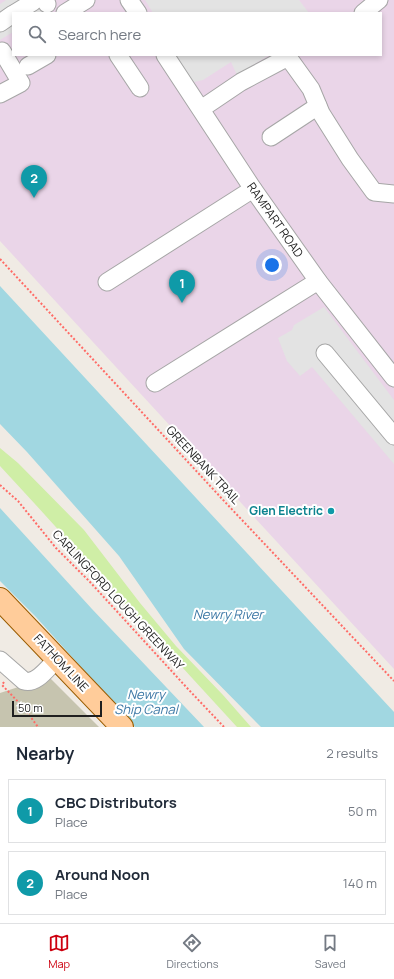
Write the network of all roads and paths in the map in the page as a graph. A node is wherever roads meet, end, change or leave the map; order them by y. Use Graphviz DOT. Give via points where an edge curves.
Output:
graph roads {
  1 [pos="129,0"];
  2 [pos="379,0"];
  3 [pos="42,2"];
  4 [pos="87,5"];
  5 [pos="19,12"];
  6 [pos="68,12"];
  7 [pos="137,12"];
  8 [pos="363,12"];
  9 [pos="12,15"];
  10 [pos="0,23"];
  11 [pos="5,49"];
  12 [pos="45,56"];
  13 [pos="119,56"];
  14 [pos="166,56"];
  15 [pos="28,66"];
  16 [pos="140,88"];
  17 [pos="0,94"];
  18 [pos="318,106"];
  19 [pos="200,109"];
  20 [pos="272,137"];
  21 [pos="253,189"];
  22 [pos="394,194"];
  23 [pos="0,259"];
  24 [pos="318,281"];
  25 [pos="107,282"];
  26 [pos="326,353"];
  27 [pos="394,378"];
  28 [pos="154,383"];
  29 [pos="394,436"];
  30 [pos="0,485"];
  31 [pos="0,599"];
  32 [pos="57,659"];
  33 [pos="5,665"];
  34 [pos="394,681"];
  35 [pos="38,727"];
  36 [pos="122,727"];
  37 [pos="224,727"];
  1 -- 7 [label="street"];
  2 -- 8 [label="street"];
  3 -- 5 [label="street"];
  4 -- 6 [label="street"];
  9 -- 10 [label="street"];
  11 -- 17 [label="street" via="20,83"];
  12 -- 15 [label="street"];
  13 -- 16 [label="street"];
  14 -- 19 [label="street, RAMPART ROAD"];
  18 -- 19 [label="street" via="311,90 288,57"];
  18 -- 20 [label="street"];
  18 -- 22 [label="street" via="374,192"];
  19 -- 21 [label="street, RAMPART ROAD"];
  21 -- 24 [label="street, RAMPART ROAD"];
  21 -- 25 [label="street"];
  23 -- 34 [label="path, GREENBANK TRAIL"];
  24 -- 27 [label="street, RAMPART ROAD"];
  24 -- 28 [label="street"];
  26 -- 29 [label="street"];
  30 -- 37 [label="path, CARLINGFORD LOUGH GREENWAY" via="18,501 56,548"];
  31 -- 32 [label="main road, FATHOM LINE"];
  32 -- 33 [label="street" via="38,678 31,681 24,681"];
  32 -- 36 [label="main road, FATHOM LINE"];
  33 -- 35 [label="path" via="2,685"];
}
